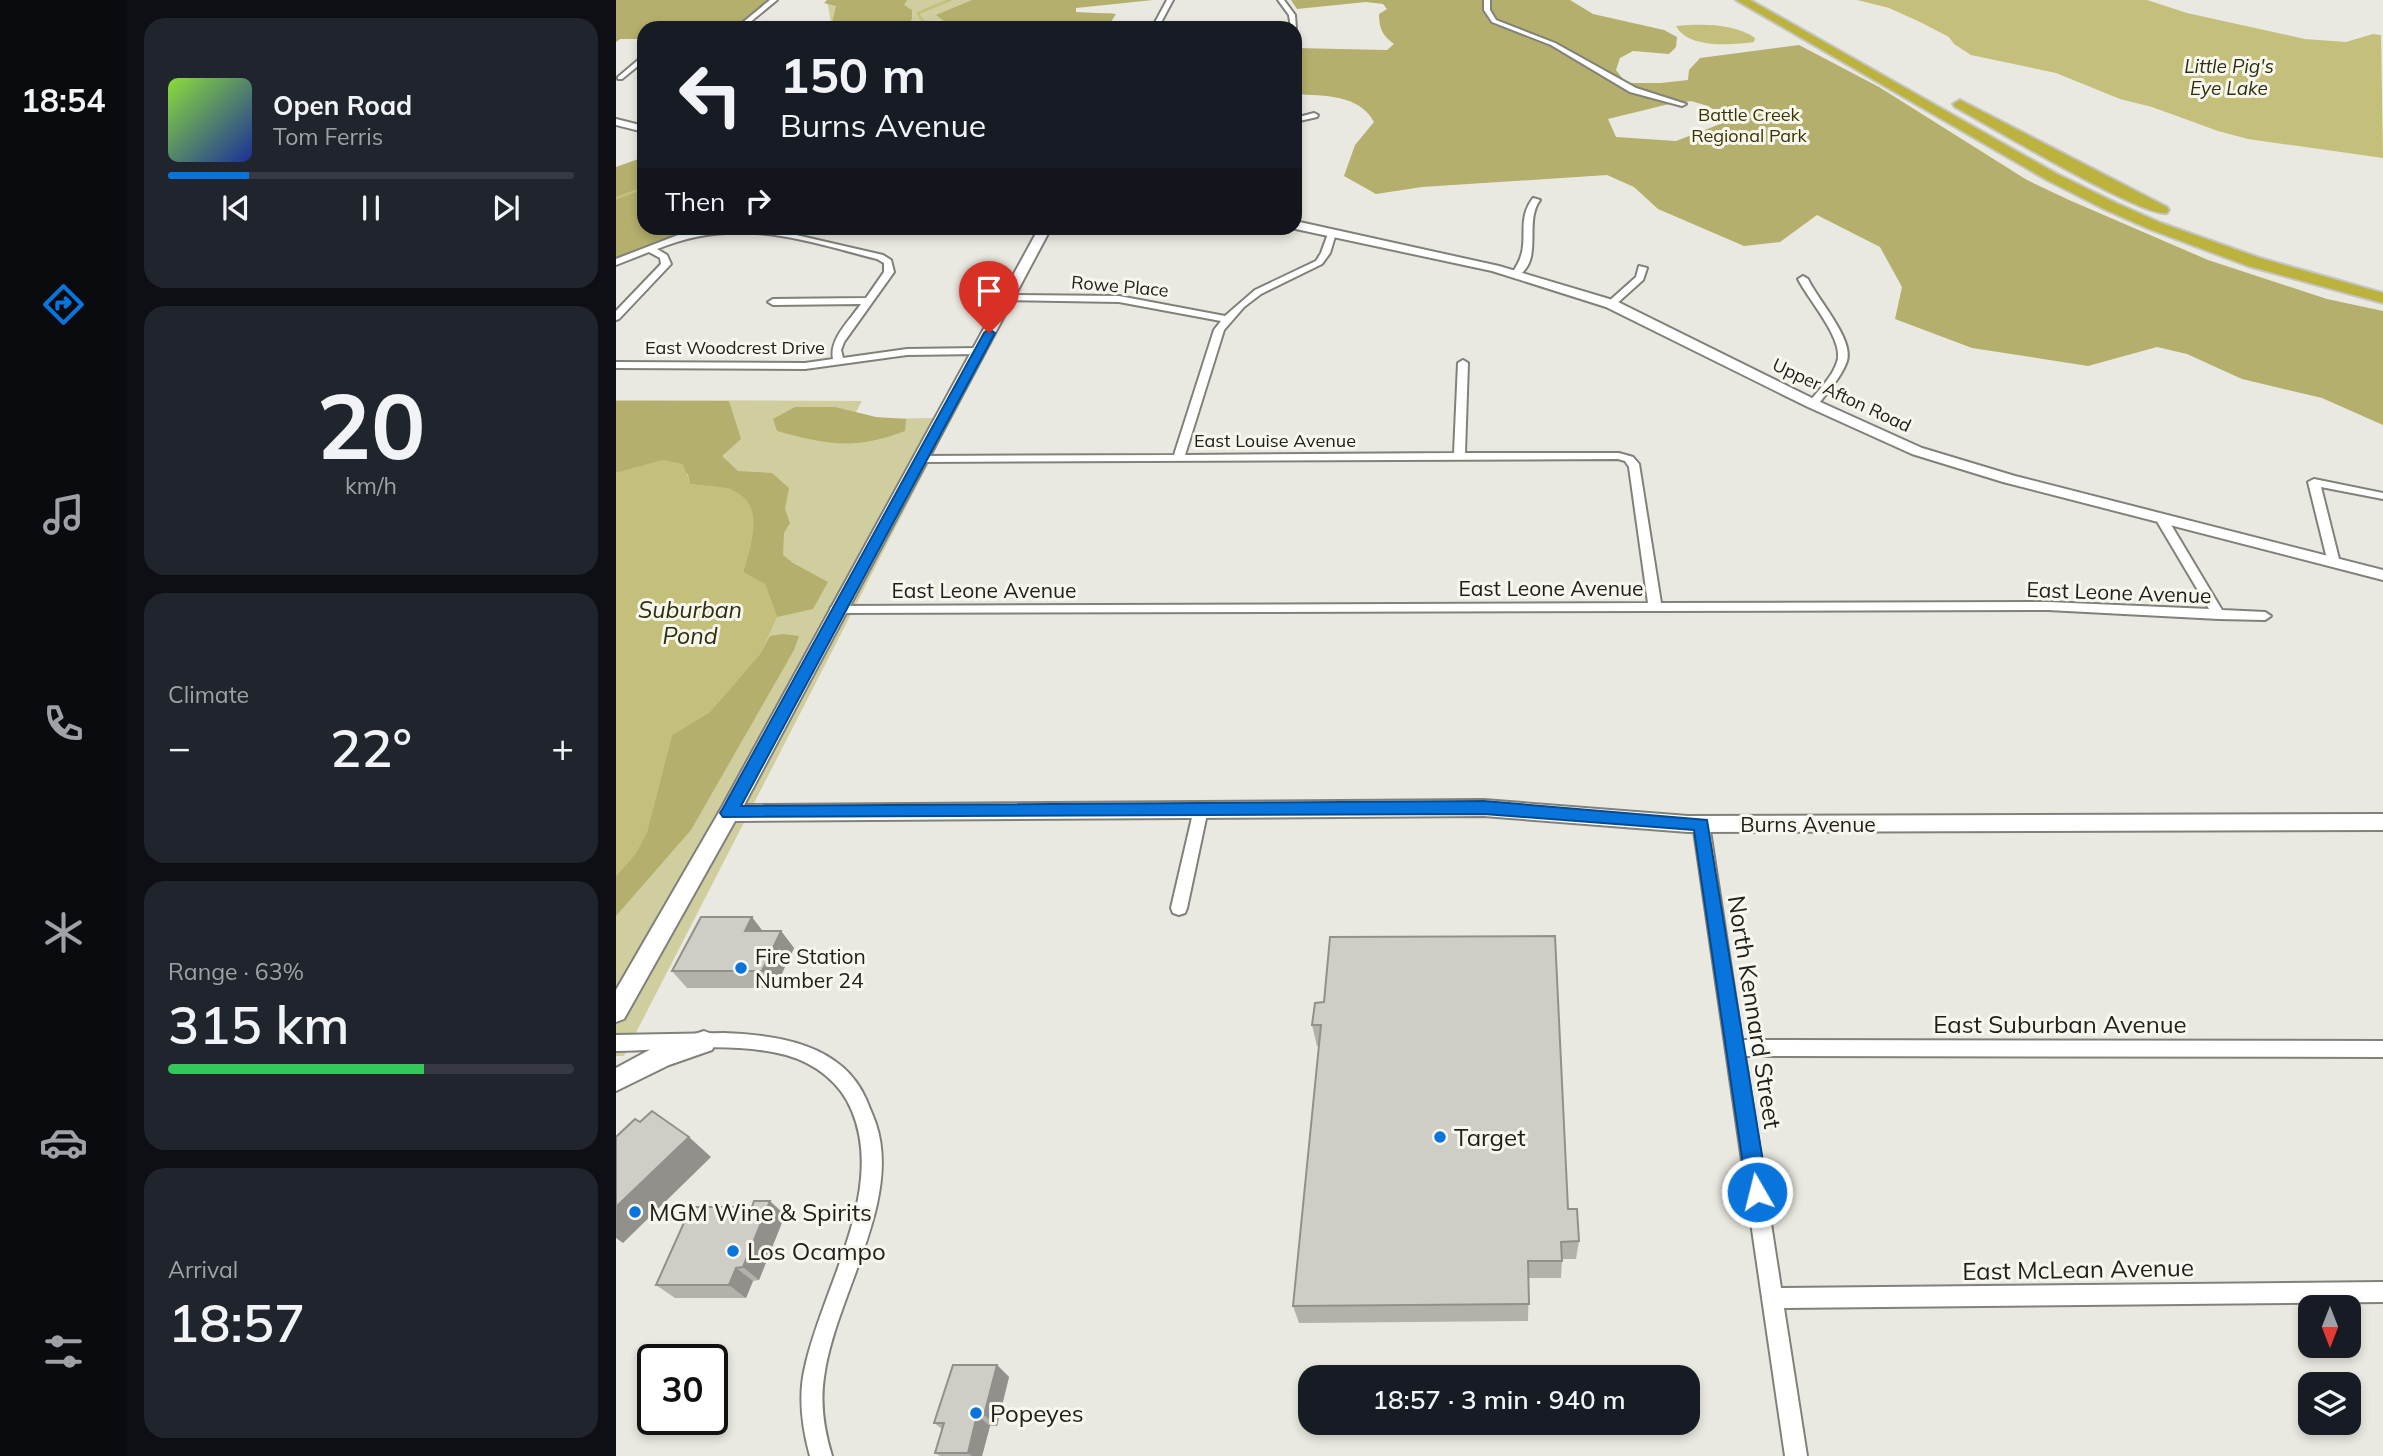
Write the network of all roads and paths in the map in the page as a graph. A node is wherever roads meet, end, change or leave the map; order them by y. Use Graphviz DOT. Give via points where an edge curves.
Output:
graph roads {
  1 [pos="774,0"];
  2 [pos="1170,0"];
  3 [pos="1281,0"];
  4 [pos="1487,0"];
  5 [pos="1742,0"];
  6 [pos="1772,0"];
  7 [pos="1804,18"];
  8 [pos="748,21"];
  9 [pos="1158,21"];
  10 [pos="1293,21"];
  11 [pos="637,63"];
  12 [pos="620,78"];
  13 [pos="1950,98"];
  14 [pos="1682,104"];
  15 [pos="1314,115"];
  16 [pos="1302,118"];
  17 [pos="616,122"];
  18 [pos="637,127"];
  19 [pos="1536,200"];
  20 [pos="1302,227"];
  21 [pos="1332,233"];
  22 [pos="690,235"];
  23 [pos="785,235"];
  24 [pos="805,235"];
  25 [pos="1041,235"];
  26 [pos="800,238"];
  27 [pos="652,250"];
  28 [pos="616,262"];
  29 [pos="1642,268"];
  30 [pos="1516,274"];
  31 [pos="1803,279"];
  32 [pos="2383,288"];
  33 [pos="1009,297"];
  34 [pos="2383,298"];
  35 [pos="868,301"];
  36 [pos="773,302"];
  37 [pos="1611,304"];
  38 [pos="616,317"];
  39 [pos="1226,319"];
  40 [pos="979,351"];
  41 [pos="839,363"];
  42 [pos="1463,363"];
  43 [pos="616,365"];
  44 [pos="1813,404"];
  45 [pos="1179,457"];
  46 [pos="1459,457"];
  47 [pos="920,459"];
  48 [pos="2383,496"];
  49 [pos="2161,518"];
  50 [pos="2334,563"];
  51 [pos="2383,575"];
  52 [pos="1655,607"];
  53 [pos="836,610"];
  54 [pos="2219,615"];
  55 [pos="2265,616"];
  56 [pos="1201,809"];
  57 [pos="729,813"];
  58 [pos="2383,822"];
  59 [pos="1701,824"];
  60 [pos="1179,908"];
  61 [pos="616,1012"];
  62 [pos="704,1042"];
  63 [pos="616,1043"];
  64 [pos="1736,1048"];
  65 [pos="2383,1049"];
  66 [pos="616,1080"];
  67 [pos="2383,1292"];
  68 [pos="1773,1298"];
  69 [pos="821,1456"];
  70 [pos="1796,1456"];
  1 -- 8 [label="street"];
  2 -- 9 [label="street"];
  3 -- 10 [label="street"];
  4 -- 14 [label="street" via="1494,21 1553,44 1633,90"];
  5 -- 34 [label="highway" via="2110,206 2254,262"];
  6 -- 7 [label="highway"];
  11 -- 12 [label="street"];
  13 -- 32 [label="highway" via="2175,216 2257,249"];
  15 -- 16 [label="street"];
  17 -- 18 [label="street"];
  19 -- 30 [label="street" via="1528,212 1529,257"];
  20 -- 21 [label="street, Upper Afton Road"];
  21 -- 30 [label="street, Upper Afton Road"];
  21 -- 39 [label="street" via="1317,264 1251,297"];
  22 -- 27 [label="street"];
  23 -- 26 [label="street"];
  24 -- 26 [label="street"];
  25 -- 33 [label="street"];
  26 -- 35 [label="street" via="888,262 889,272"];
  27 -- 28 [label="street"];
  27 -- 38 [label="street" via="664,257 666,264"];
  29 -- 37 [label="street" via="1640,278"];
  30 -- 37 [label="street, Upper Afton Road"];
  31 -- 44 [label="street" via="1843,352"];
  33 -- 39 [label="street, Rowe Place" via="1119,299"];
  33 -- 40 [label="street"];
  35 -- 36 [label="street"];
  35 -- 41 [label="street" via="839,342"];
  37 -- 44 [label="street, Upper Afton Road"];
  39 -- 45 [label="street"];
  40 -- 41 [label="street, East Woodcrest Drive" via="906,352"];
  40 -- 47 [label="street"];
  41 -- 43 [label="street, East Woodcrest Drive"];
  42 -- 46 [label="street"];
  44 -- 49 [label="street, Upper Afton Road" via="1925,454"];
  45 -- 46 [label="street, East Louise Avenue"];
  45 -- 47 [label="street, East Louise Avenue"];
  46 -- 52 [label="street, East Louise Avenue" via="1629,459 1635,466"];
  47 -- 53 [label="street"];
  48 -- 50 [label="street" via="2314,482"];
  49 -- 50 [label="street, Upper Afton Road"];
  49 -- 54 [label="street"];
  50 -- 51 [label="street, Upper Afton Road"];
  52 -- 53 [label="street, East Leone Avenue"];
  52 -- 54 [label="street, East Leone Avenue" via="2048,606"];
  53 -- 57 [label="street"];
  54 -- 55 [label="street, East Leone Avenue"];
  56 -- 57 [label="street, Burns Avenue"];
  56 -- 59 [label="street, Burns Avenue" via="1484,807"];
  56 -- 60 [label="street"];
  57 -- 61 [label="street"];
  58 -- 59 [label="street, Burns Avenue"];
  59 -- 64 [label="street, North Kennard Street"];
  62 -- 63 [label="street"];
  62 -- 66 [label="street"];
  62 -- 69 [label="street" via="762,1043 807,1054 828,1065 848,1084 870,1131 870,1192 814,1370 812,1405"];
  64 -- 65 [label="street, East Suburban Avenue"];
  64 -- 68 [label="street, North Kennard Street"];
  67 -- 68 [label="street, East McLean Avenue"];
  68 -- 70 [label="street, North Kennard Street"];
}
